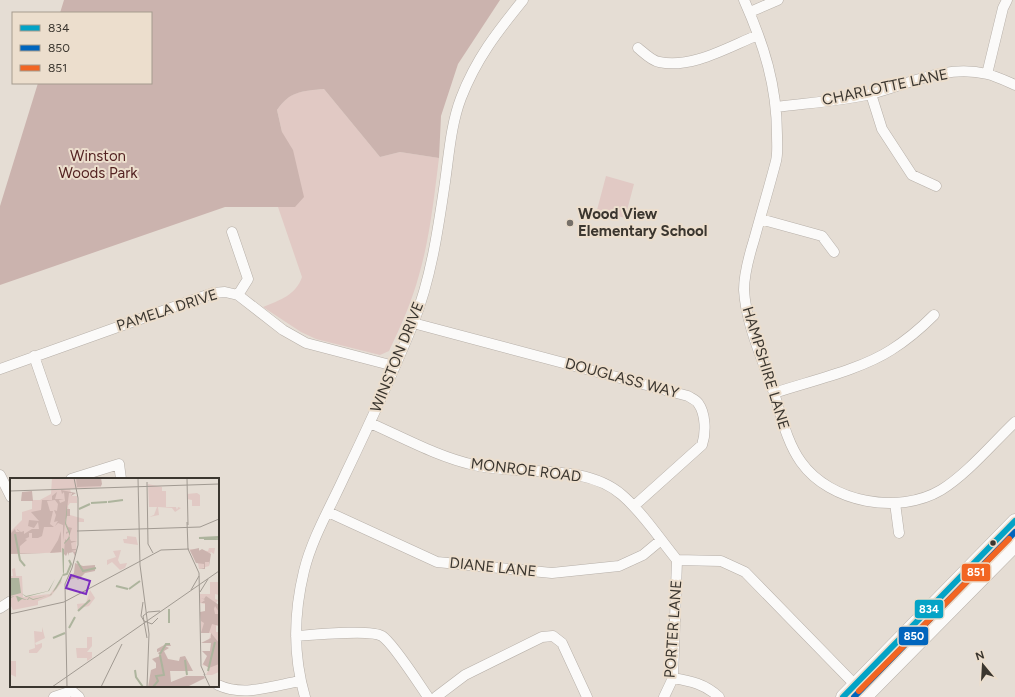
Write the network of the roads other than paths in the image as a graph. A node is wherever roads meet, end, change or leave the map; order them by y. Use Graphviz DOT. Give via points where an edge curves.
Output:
graph roads {
  1 [pos="523,0"];
  2 [pos="744,0"];
  3 [pos="778,0"];
  4 [pos="1007,0"];
  5 [pos="750,12"];
  6 [pos="758,35"];
  7 [pos="638,48"];
  8 [pos="987,74"];
  9 [pos="1015,85"];
  10 [pos="871,94"];
  11 [pos="777,107"];
  12 [pos="936,186"];
  13 [pos="760,219"];
  14 [pos="232,232"];
  15 [pos="834,252"];
  16 [pos="238,295"];
  17 [pos="934,315"];
  18 [pos="413,323"];
  19 [pos="34,356"];
  20 [pos="394,366"];
  21 [pos="0,369"];
  22 [pos="774,393"];
  23 [pos="56,420"];
  24 [pos="1015,422"];
  25 [pos="370,423"];
  26 [pos="0,475"];
  27 [pos="75,478"];
  28 [pos="121,478"];
  29 [pos="10,495"];
  30 [pos="895,503"];
  31 [pos="634,506"];
  32 [pos="328,512"];
  33 [pos="1015,521"];
  34 [pos="899,533"];
  35 [pos="661,540"];
  36 [pos="1015,545"];
  37 [pos="677,560"];
  38 [pos="10,602"];
  39 [pos="0,608"];
  40 [pos="296,636"];
  41 [pos="673,678"];
  42 [pos="300,681"];
  43 [pos="856,685"];
  44 [pos="219,686"];
  45 [pos="246,695"];
  46 [pos="866,696"];
  47 [pos="54,697"];
  48 [pos="79,697"];
  49 [pos="305,697"];
  50 [pos="428,697"];
  51 [pos="436,697"];
  52 [pos="587,697"];
  53 [pos="664,697"];
  54 [pos="719,697"];
  55 [pos="843,697"];
  1 -- 18 [label="street, WINSTON DRIVE" via="488,43 461,99 453,129 434,255"];
  2 -- 5 [label="street, HAMPSHIRE LANE"];
  3 -- 5 [label="street"];
  4 -- 8 [label="street"];
  5 -- 6 [label="street, HAMPSHIRE LANE"];
  6 -- 7 [label="street" via="696,60 676,64 657,62"];
  6 -- 11 [label="street, HAMPSHIRE LANE" via="769,67"];
  8 -- 9 [label="street, CHARLOTTE LANE"];
  8 -- 10 [label="street, CHARLOTTE LANE" via="932,74"];
  10 -- 11 [label="street, CHARLOTTE LANE"];
  10 -- 12 [label="street" via="882,129 912,175"];
  11 -- 13 [label="street, HAMPSHIRE LANE" via="776,159"];
  13 -- 15 [label="street" via="822,236"];
  13 -- 22 [label="street, HAMPSHIRE LANE" via="747,266 744,291 750,321"];
  14 -- 16 [label="street" via="248,279"];
  16 -- 19 [label="street, PAMELA DRIVE" via="226,292 213,293"];
  16 -- 20 [label="street, PAMELA DRIVE" via="294,338"];
  17 -- 22 [label="street" via="915,333 864,364"];
  18 -- 20 [label="street, WINSTON DRIVE"];
  18 -- 31 [label="street, DOUGLASS WAY" via="688,396 698,402 703,413 705,435 702,445"];
  19 -- 21 [label="street, PAMELA DRIVE"];
  19 -- 23 [label="street"];
  20 -- 25 [label="street, WINSTON DRIVE"];
  22 -- 30 [label="street, HAMPSHIRE LANE" via="789,442 802,463 820,481 863,502"];
  24 -- 30 [label="street, HAMPSHIRE LANE" via="941,490 916,500"];
  25 -- 31 [label="street, MONROE ROAD" via="453,460 476,466 580,476 603,483"];
  25 -- 32 [label="street, WINSTON DRIVE"];
  26 -- 29 [label="street"];
  27 -- 28 [label="street" via="119,464"];
  30 -- 34 [label="street"];
  31 -- 35 [label="street, MONROE ROAD"];
  32 -- 35 [label="street, DIANE LANE" via="437,562 552,573 619,566 643,555"];
  32 -- 40 [label="street, WINSTON DRIVE" via="304,570 298,602"];
  33 -- 43 [label="main road"];
  35 -- 37 [label="street, MONROE ROAD"];
  36 -- 46 [label="main road"];
  37 -- 41 [label="street, PORTER LANE"];
  37 -- 43 [label="street" via="721,561 745,572"];
  38 -- 39 [label="street"];
  40 -- 42 [label="street, WINSTON DRIVE"];
  40 -- 50 [label="street" via="369,633 381,635"];
  41 -- 53 [label="street, PORTER LANE"];
  41 -- 54 [label="street" via="699,683"];
  42 -- 45 [label="street"];
  42 -- 49 [label="street, WINSTON DRIVE"];
  43 -- 46 [label="street"];
  43 -- 55 [label="main road"];
  44 -- 45 [label="street"];
  47 -- 48 [label="street" via="72,691"];
  51 -- 52 [label="street" via="465,675 542,637 553,636 562,643"];
}
